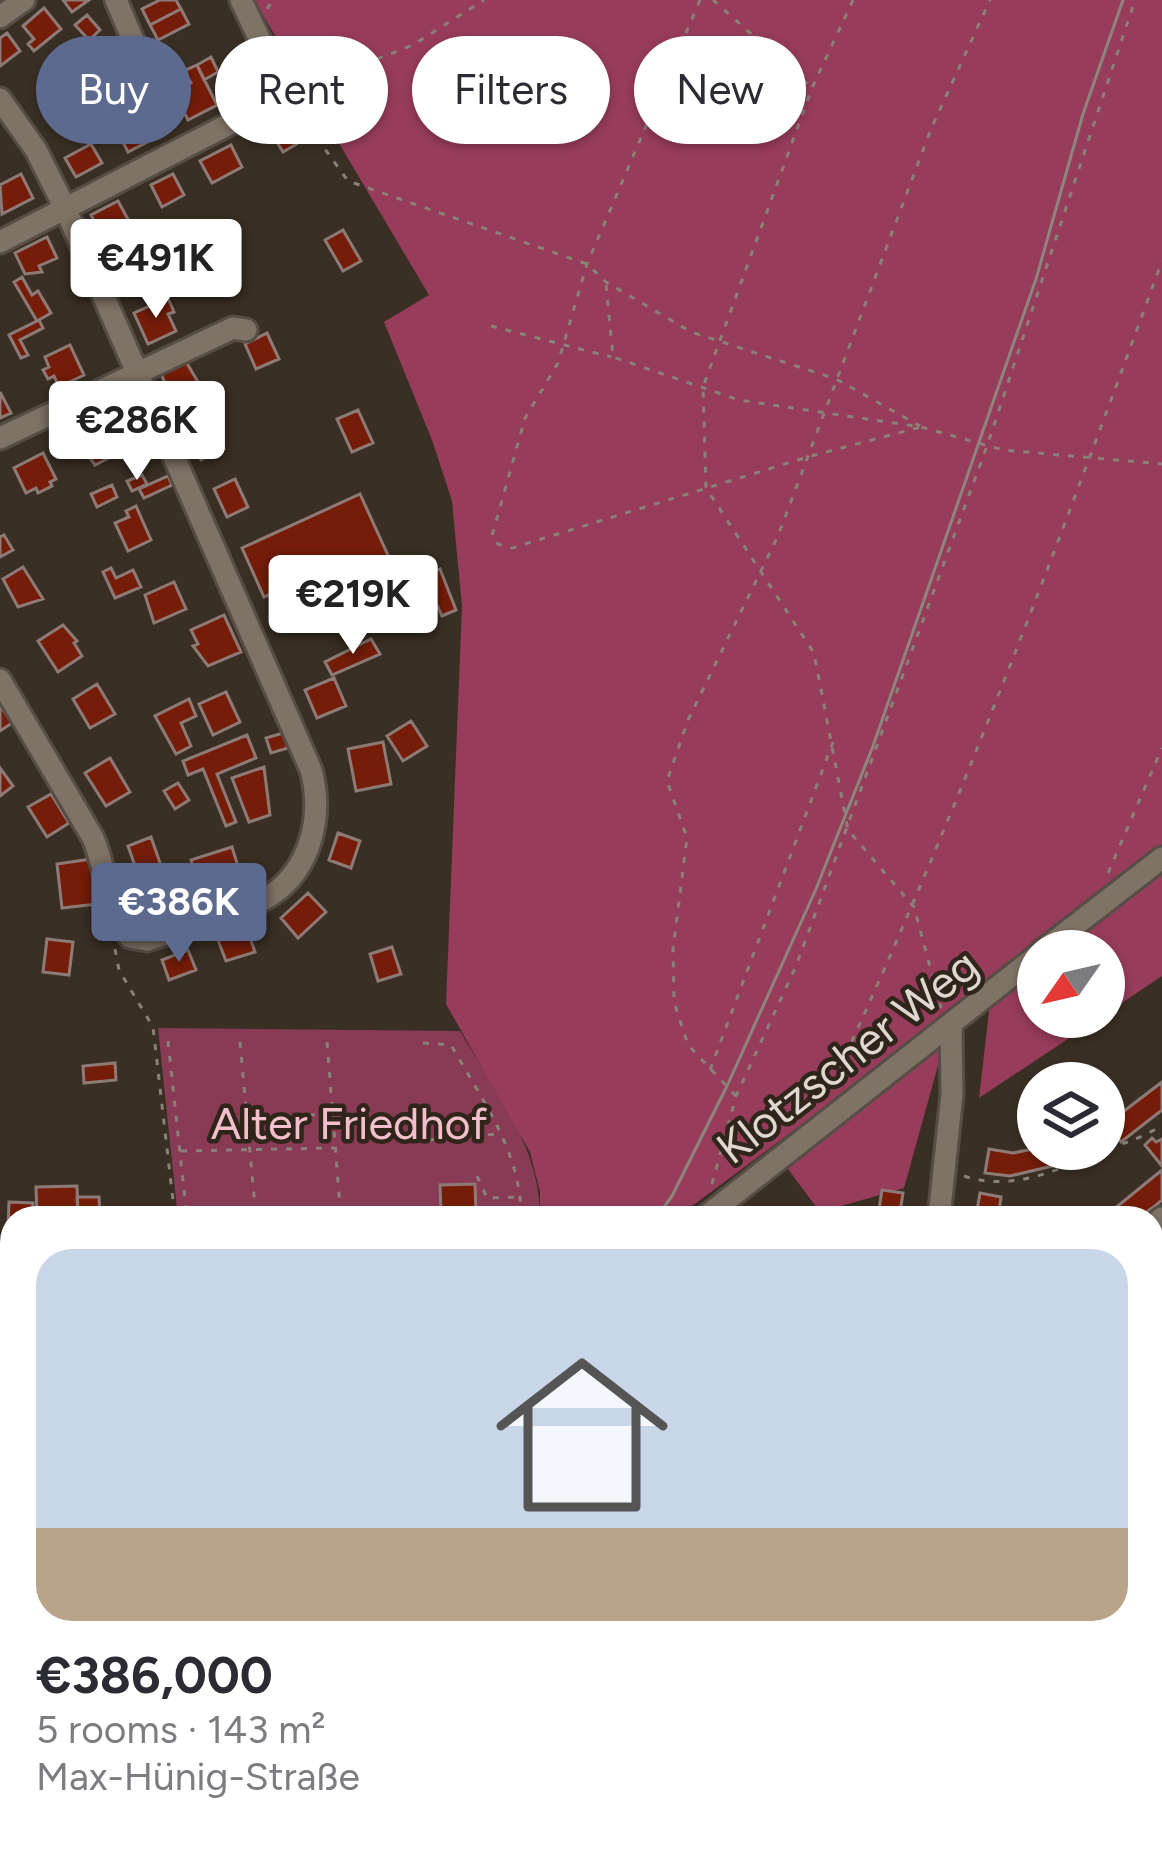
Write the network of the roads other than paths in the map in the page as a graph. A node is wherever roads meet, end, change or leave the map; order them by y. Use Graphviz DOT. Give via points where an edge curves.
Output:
graph roads {
  1 [pos="25,0"];
  2 [pos="116,0"];
  3 [pos="242,0"];
  4 [pos="0,17"];
  5 [pos="131,36"];
  6 [pos="0,99"];
  7 [pos="65,208"];
  8 [pos="0,242"];
  9 [pos="246,330"];
  10 [pos="135,373"];
  11 [pos="0,438"];
  12 [pos="0,680"];
  13 [pos="1162,858"];
  14 [pos="1068,930"];
  15 [pos="1017,972"];
  16 [pos="951,1025"];
  17 [pos="709,1206"];
  18 [pos="940,1206"];
  1 -- 4 [label="street"];
  2 -- 5 [label="street"];
  3 -- 7 [label="street" via="286,95"];
  6 -- 7 [label="street"];
  7 -- 8 [label="street"];
  7 -- 10 [label="street"];
  9 -- 10 [label="street" via="233,328"];
  10 -- 11 [label="street"];
  10 -- 12 [label="street" via="311,770 317,817 299,863 270,896 147,940 121,936 93,838"];
  13 -- 14 [label="street, Klotzscher Weg"];
  15 -- 16 [label="street, Klotzscher Weg"];
  16 -- 17 [label="street, Klotzscher Weg"];
  16 -- 18 [label="street"];
}
